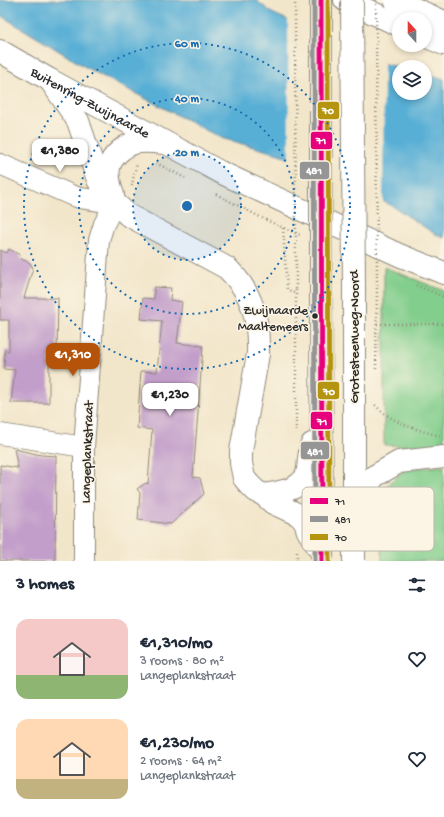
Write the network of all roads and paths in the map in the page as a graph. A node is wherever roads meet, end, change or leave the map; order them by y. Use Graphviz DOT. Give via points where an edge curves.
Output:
graph roads {
  1 [pos="296,0"];
  2 [pos="321,0"];
  3 [pos="345,0"];
  4 [pos="352,0"];
  5 [pos="376,0"];
  6 [pos="395,0"];
  7 [pos="444,7"];
  8 [pos="417,10"];
  9 [pos="392,22"];
  10 [pos="444,22"];
  11 [pos="432,39"];
  12 [pos="444,44"];
  13 [pos="0,51"];
  14 [pos="50,80"];
  15 [pos="166,143"];
  16 [pos="138,160"];
  17 [pos="0,164"];
  18 [pos="134,192"];
  19 [pos="115,203"];
  20 [pos="283,228"];
  21 [pos="444,273"];
  22 [pos="377,290"];
  23 [pos="296,292"];
  24 [pos="377,324"];
  25 [pos="444,324"];
  26 [pos="375,405"];
  27 [pos="322,430"];
  28 [pos="0,434"];
  29 [pos="296,435"];
  30 [pos="444,438"];
  31 [pos="84,446"];
  32 [pos="444,457"];
  33 [pos="318,487"];
  34 [pos="354,487"];
  35 [pos="369,487"];
  36 [pos="264,495"];
  37 [pos="302,518"];
  38 [pos="84,561"];
  1 -- 23 [label="path, bridge"];
  2 -- 27 [label="highway, bridge"];
  3 -- 9 [label="highway"];
  4 -- 34 [label="highway, Grotesteenweg-Noord, bridge"];
  5 -- 22 [label="path, bridge"];
  6 -- 8 [label="highway"];
  7 -- 8 [label="highway" via="437,10"];
  8 -- 10 [label="highway"];
  11 -- 12 [label="highway"];
  13 -- 14 [label="highway, Buitenring-Zwijnaarde"];
  14 -- 15 [label="highway, Buitenring-Zwijnaarde"];
  14 -- 19 [label="highway" via="78,121 98,180"];
  15 -- 19 [label="highway" via="138,142 125,147 113,158 109,167 109,181"];
  15 -- 21 [label="highway, Buitenring-Zwijnaarde" via="220,172"];
  16 -- 18 [label="path" via="132,179"];
  17 -- 19 [label="street" via="71,196"];
  19 -- 31 [label="street, Langeplankstraat" via="99,240"];
  19 -- 36 [label="highway" via="128,215 227,268 236,277 250,300 257,326 258,347 241,462 244,478 256,491"];
  20 -- 23 [label="path" via="287,289"];
  23 -- 29 [label="path"];
  24 -- 25 [label="path"];
  26 -- 30 [label="path" via="408,427"];
  27 -- 33 [label="highway"];
  27 -- 36 [label="highway" via="311,446 307,473 298,485 289,490"];
  28 -- 31 [label="street"];
  31 -- 38 [label="street, Langeplankstraat"];
  32 -- 35 [label="highway" via="399,462 373,477"];
  36 -- 37 [label="highway" via="273,503"];
}
